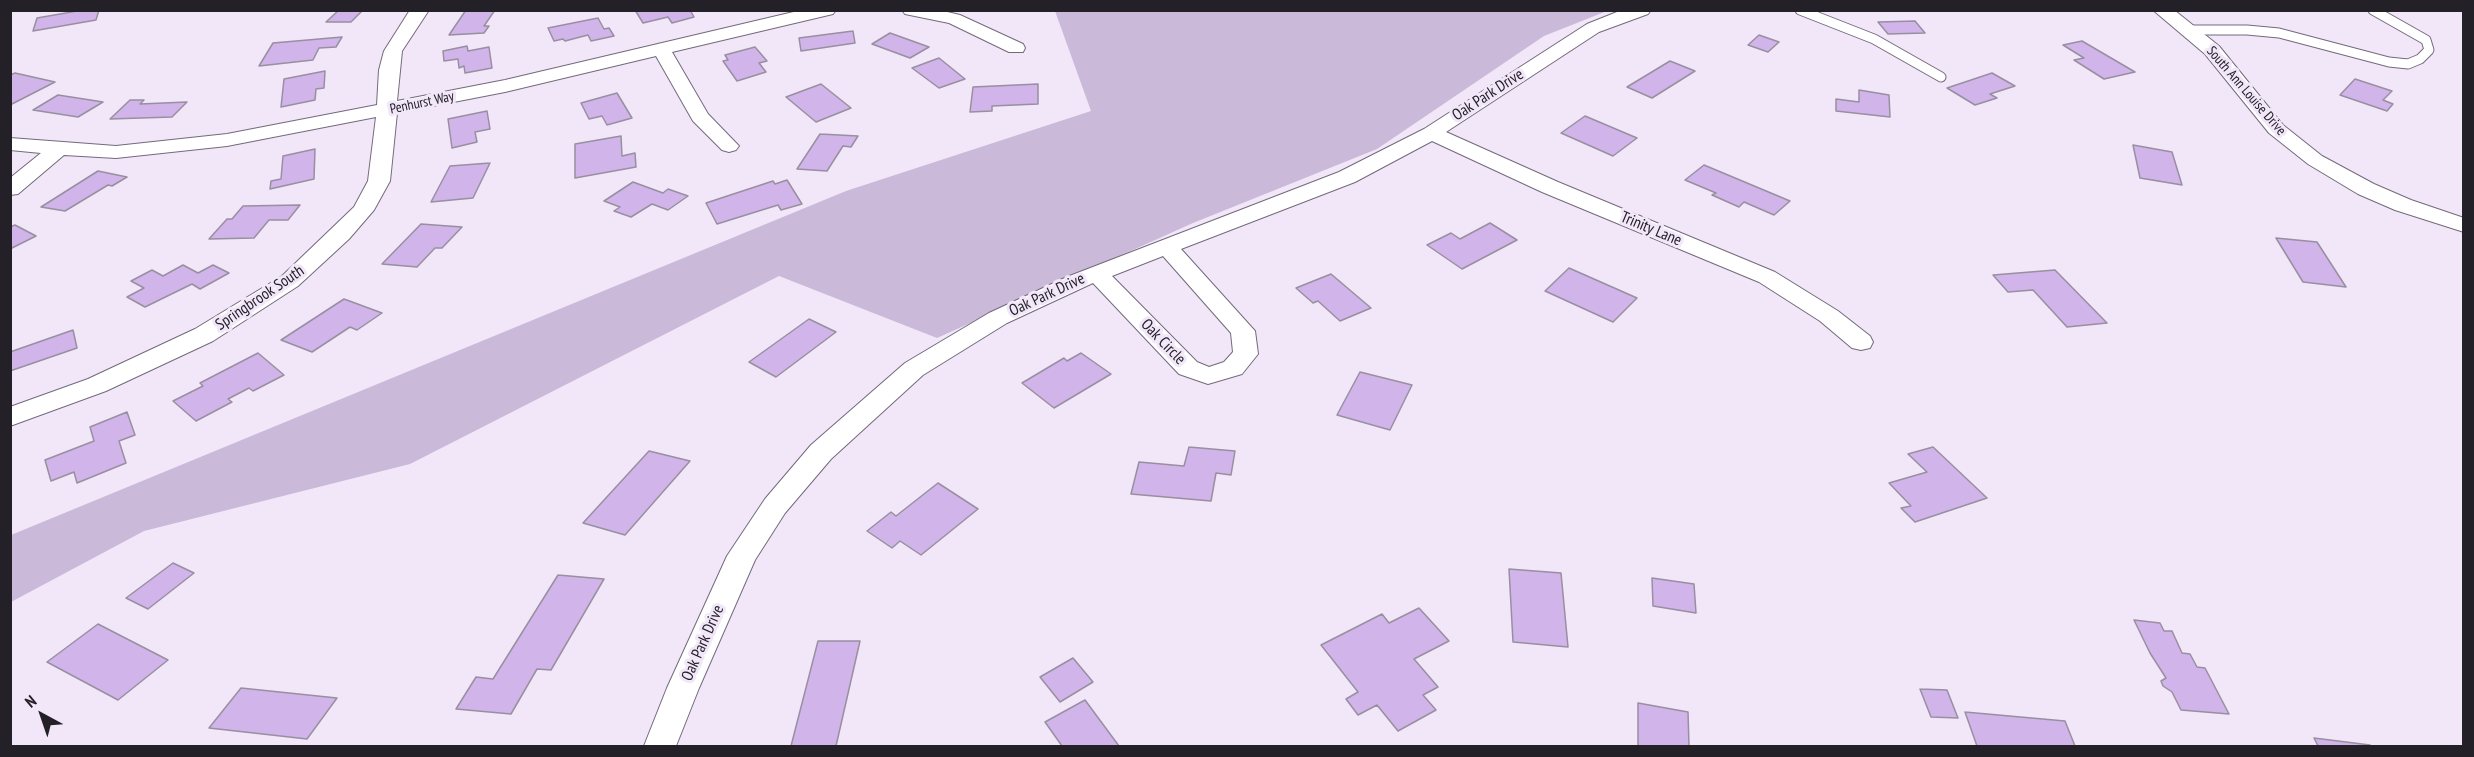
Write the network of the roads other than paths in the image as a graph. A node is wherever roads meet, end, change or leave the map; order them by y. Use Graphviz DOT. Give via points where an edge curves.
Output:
graph roads {
  1 [pos="420,10"];
  2 [pos="827,10"];
  3 [pos="911,10"];
  4 [pos="1642,10"];
  5 [pos="1800,10"];
  6 [pos="2162,10"];
  7 [pos="2373,10"];
  8 [pos="2188,30"];
  9 [pos="1016,48"];
  10 [pos="661,49"];
  11 [pos="1941,77"];
  12 [pos="387,111"];
  13 [pos="1431,133"];
  14 [pos="10,144"];
  15 [pos="729,146"];
  16 [pos="59,149"];
  17 [pos="10,189"];
  18 [pos="2463,225"];
  19 [pos="1166,246"];
  20 [pos="1096,273"];
  21 [pos="1861,342"];
  22 [pos="10,417"];
  23 [pos="660,747"];
  1 -- 12 [label="street, Springbrook South" via="393,51"];
  2 -- 10 [label="street, Penhurst Way"];
  3 -- 9 [label="street" via="954,19"];
  4 -- 13 [label="street, Oak Park Drive" via="1598,26"];
  5 -- 11 [label="lane" via="1874,39"];
  6 -- 8 [label="street, South Ann Louise Drive"];
  7 -- 8 [label="lane" via="2426,40 2429,50 2408,64 2279,33"];
  8 -- 18 [label="street, South Ann Louise Drive" via="2212,50 2276,129 2314,160 2366,189"];
  10 -- 12 [label="street, Penhurst Way"];
  10 -- 15 [label="street" via="700,117"];
  12 -- 16 [label="street, Penhurst Way" via="227,140 116,152"];
  12 -- 22 [label="street, Springbrook South" via="379,181 374,193 341,234 290,281 204,335 152,361"];
  13 -- 19 [label="street, Oak Park Drive" via="1347,177"];
  13 -- 21 [label="street, Trinity Lane" via="1767,277 1829,316"];
  14 -- 16 [label="street, Penhurst Way"];
  16 -- 17 [label="street"];
  19 -- 20 [label="street, Oak Park Drive"];
  19 -- 20 [label="street, Oak Circle" via="1243,331 1246,354 1233,368 1208,376 1188,368"];
  20 -- 23 [label="street, Oak Park Drive" via="998,318 933,356 821,452 775,506 742,556"];
}
